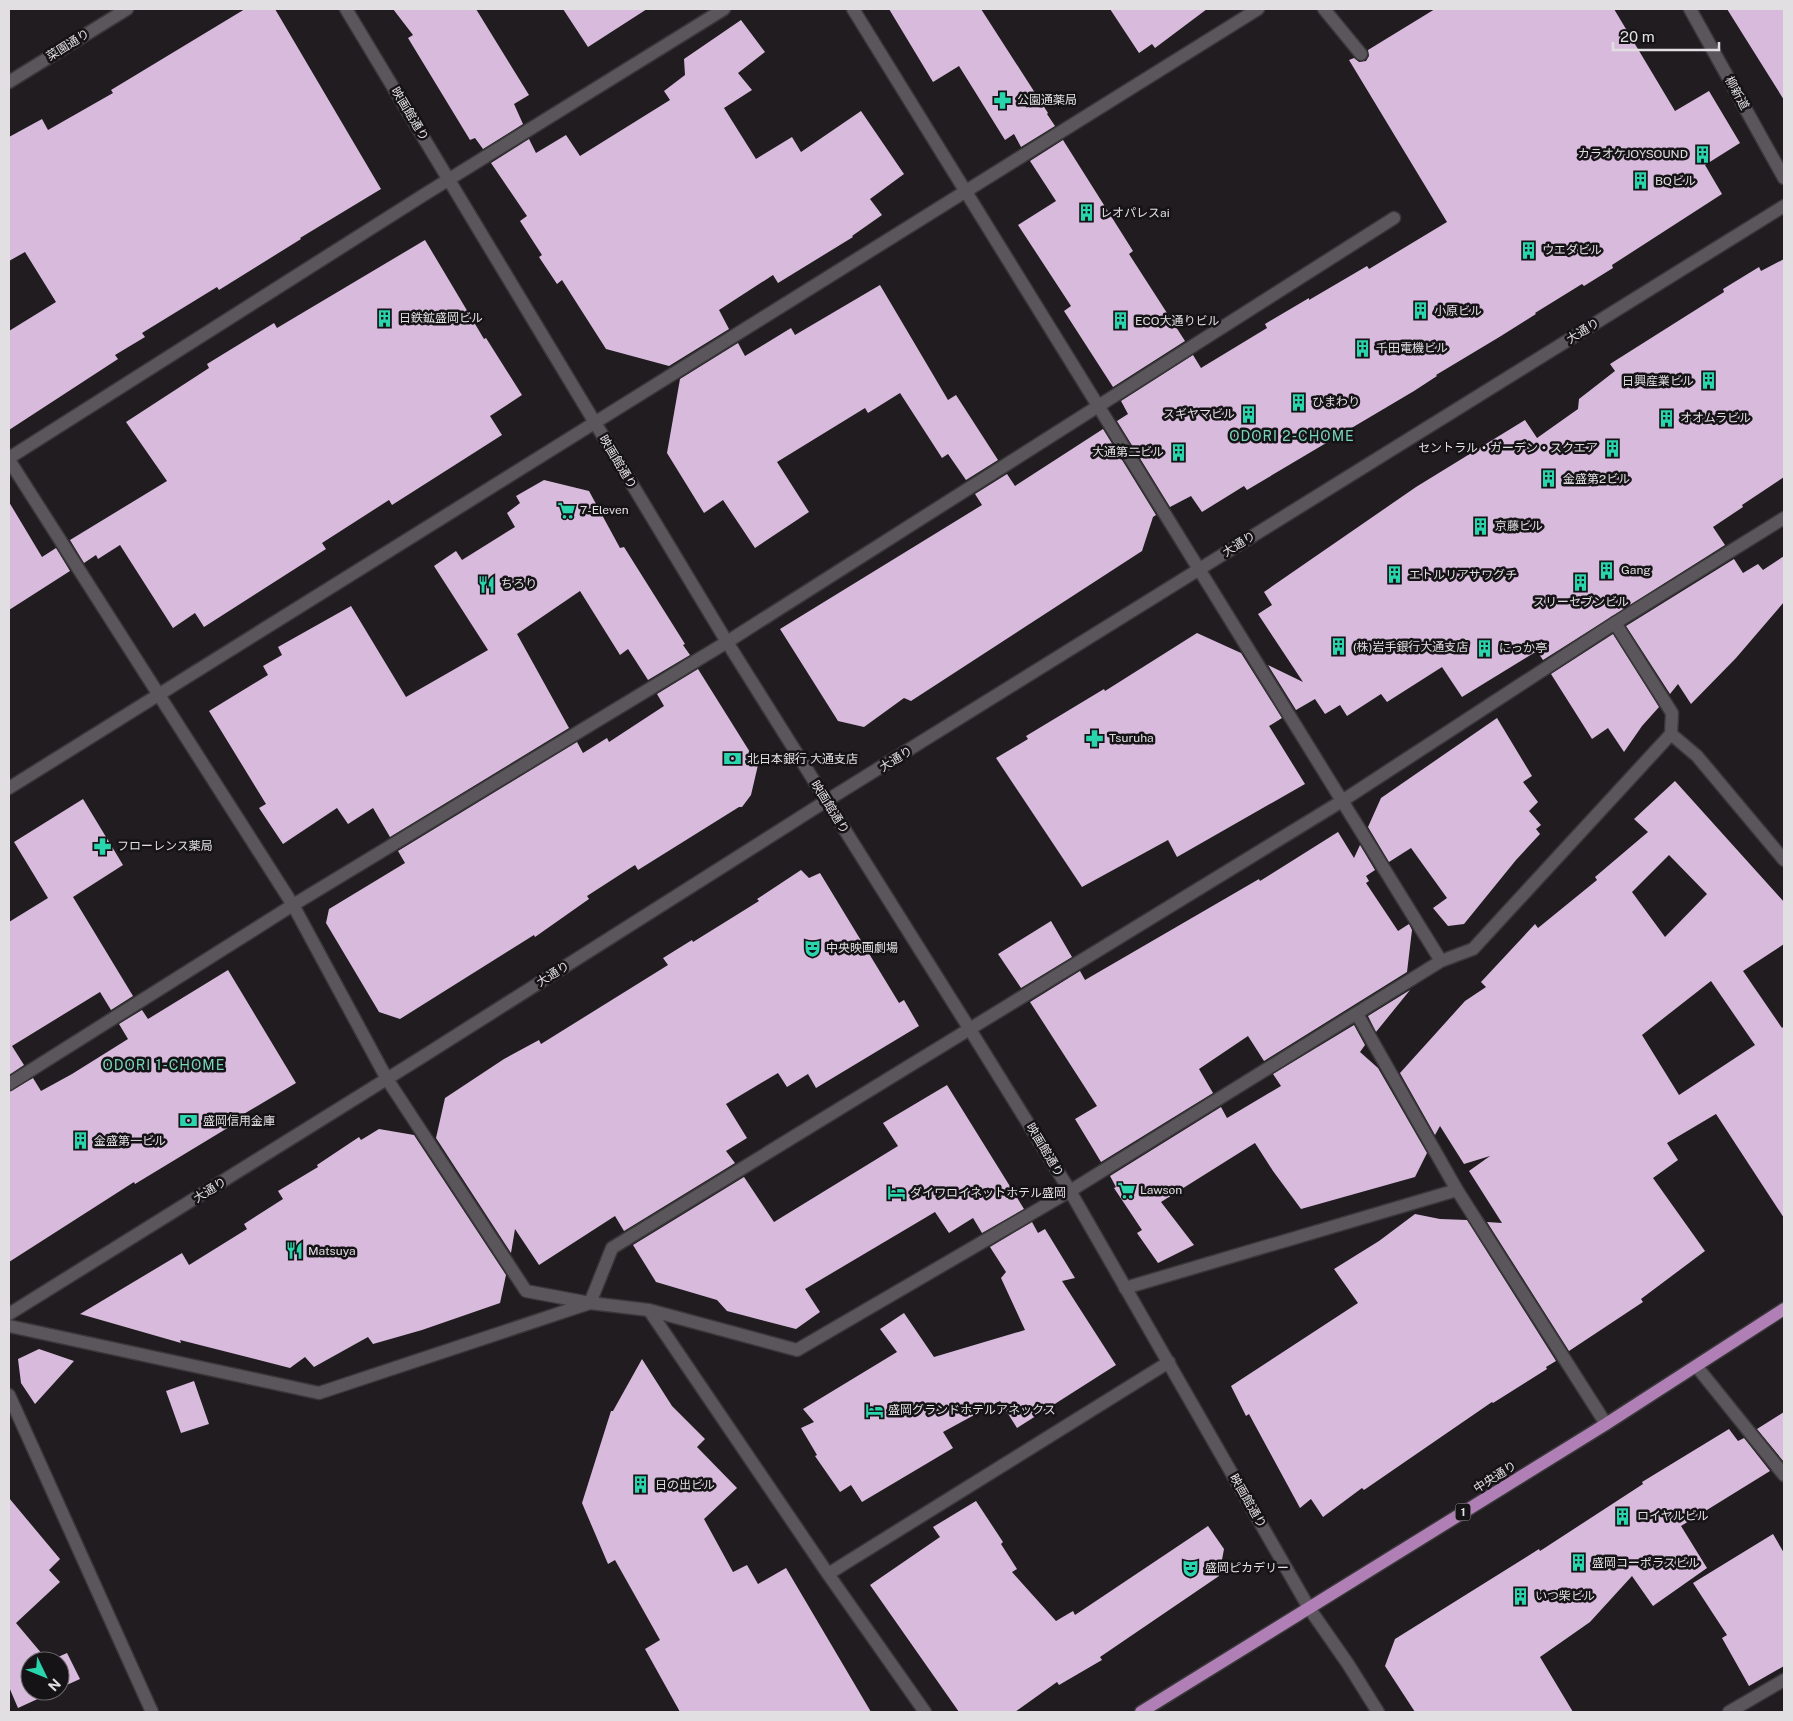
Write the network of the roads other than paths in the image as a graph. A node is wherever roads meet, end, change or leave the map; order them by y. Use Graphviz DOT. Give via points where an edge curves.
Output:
graph roads {
  1 [pos="127,9"];
  2 [pos="346,9"];
  3 [pos="724,9"];
  4 [pos="853,9"];
  5 [pos="1258,9"];
  6 [pos="1324,9"];
  7 [pos="1690,9"];
  8 [pos="1361,54"];
  9 [pos="9,82"];
  10 [pos="1784,178"];
  11 [pos="449,179"];
  12 [pos="966,193"];
  13 [pos="1784,206"];
  14 [pos="1394,218"];
  15 [pos="1099,406"];
  16 [pos="595,423"];
  17 [pos="9,459"];
  18 [pos="1784,518"];
  19 [pos="1199,570"];
  20 [pos="1615,623"];
  21 [pos="727,642"];
  22 [pos="158,695"];
  23 [pos="1671,734"];
  24 [pos="9,788"];
  25 [pos="826,800"];
  26 [pos="1342,801"];
  27 [pos="1784,860"];
  28 [pos="293,906"];
  29 [pos="1441,961"];
  30 [pos="1357,1014"];
  31 [pos="969,1028"];
  32 [pos="388,1079"];
  33 [pos="9,1084"];
  34 [pos="1457,1190"];
  35 [pos="1070,1191"];
  36 [pos="1126,1288"];
  37 [pos="590,1303"];
  38 [pos="1784,1309"];
  39 [pos="649,1310"];
  40 [pos="9,1314"];
  41 [pos="9,1326"];
  42 [pos="1169,1362"];
  43 [pos="1697,1367"];
  44 [pos="9,1395"];
  45 [pos="1606,1424"];
  46 [pos="1784,1475"];
  47 [pos="828,1574"];
  48 [pos="1310,1608"];
  49 [pos="1784,1680"];
  50 [pos="152,1712"];
  51 [pos="925,1712"];
  52 [pos="1141,1712"];
  53 [pos="1378,1712"];
  54 [pos="1729,1712"];
  1 -- 9 [label="street, 菜園通り"];
  2 -- 11 [label="street, 映画館通り"];
  3 -- 11 [label="street"];
  4 -- 12 [label="street"];
  5 -- 12 [label="street"];
  6 -- 8 [label="street"];
  7 -- 10 [label="street, 柳新道"];
  11 -- 16 [label="street, 映画館通り"];
  11 -- 17 [label="street"];
  12 -- 15 [label="street"];
  12 -- 16 [label="street"];
  13 -- 19 [label="street, 大通り"];
  14 -- 15 [label="street"];
  15 -- 19 [label="street"];
  15 -- 21 [label="street"];
  16 -- 21 [label="street, 映画館通り"];
  16 -- 22 [label="street"];
  17 -- 22 [label="street"];
  18 -- 20 [label="street"];
  19 -- 25 [label="street, 大通り"];
  19 -- 26 [label="street"];
  20 -- 23 [label="street" via="1672,713"];
  20 -- 26 [label="street"];
  21 -- 25 [label="street, 映画館通り"];
  21 -- 28 [label="street"];
  22 -- 24 [label="street"];
  22 -- 28 [label="street"];
  23 -- 27 [label="street" via="1697,756"];
  23 -- 29 [label="street" via="1473,949"];
  25 -- 31 [label="street, 映画館通り"];
  25 -- 32 [label="street, 大通り"];
  26 -- 29 [label="street"];
  26 -- 31 [label="street"];
  28 -- 32 [label="street"];
  28 -- 33 [label="street"];
  29 -- 30 [label="street"];
  30 -- 34 [label="street"];
  30 -- 35 [label="street"];
  31 -- 35 [label="street, 映画館通り"];
  31 -- 37 [label="street" via="612,1248"];
  32 -- 37 [label="street" via="526,1290"];
  32 -- 40 [label="street, 大通り"];
  34 -- 36 [label="street"];
  34 -- 45 [label="street"];
  35 -- 36 [label="street, 映画館通り"];
  35 -- 39 [label="street" via="798,1350"];
  36 -- 42 [label="street, 映画館通り"];
  37 -- 39 [label="street"];
  37 -- 41 [label="street" via="319,1393"];
  38 -- 43 [label="main road, 中央通り / 1"];
  39 -- 47 [label="street"];
  42 -- 47 [label="street"];
  42 -- 48 [label="street, 映画館通り"];
  43 -- 45 [label="main road, 中央通り / 1"];
  43 -- 46 [label="street"];
  44 -- 50 [label="street"];
  45 -- 48 [label="main road, 中央通り / 1"];
  47 -- 51 [label="street"];
  48 -- 52 [label="main road, 中央通り / 1"];
  48 -- 53 [label="street, 映画館通り"];
  49 -- 54 [label="street"];
}
